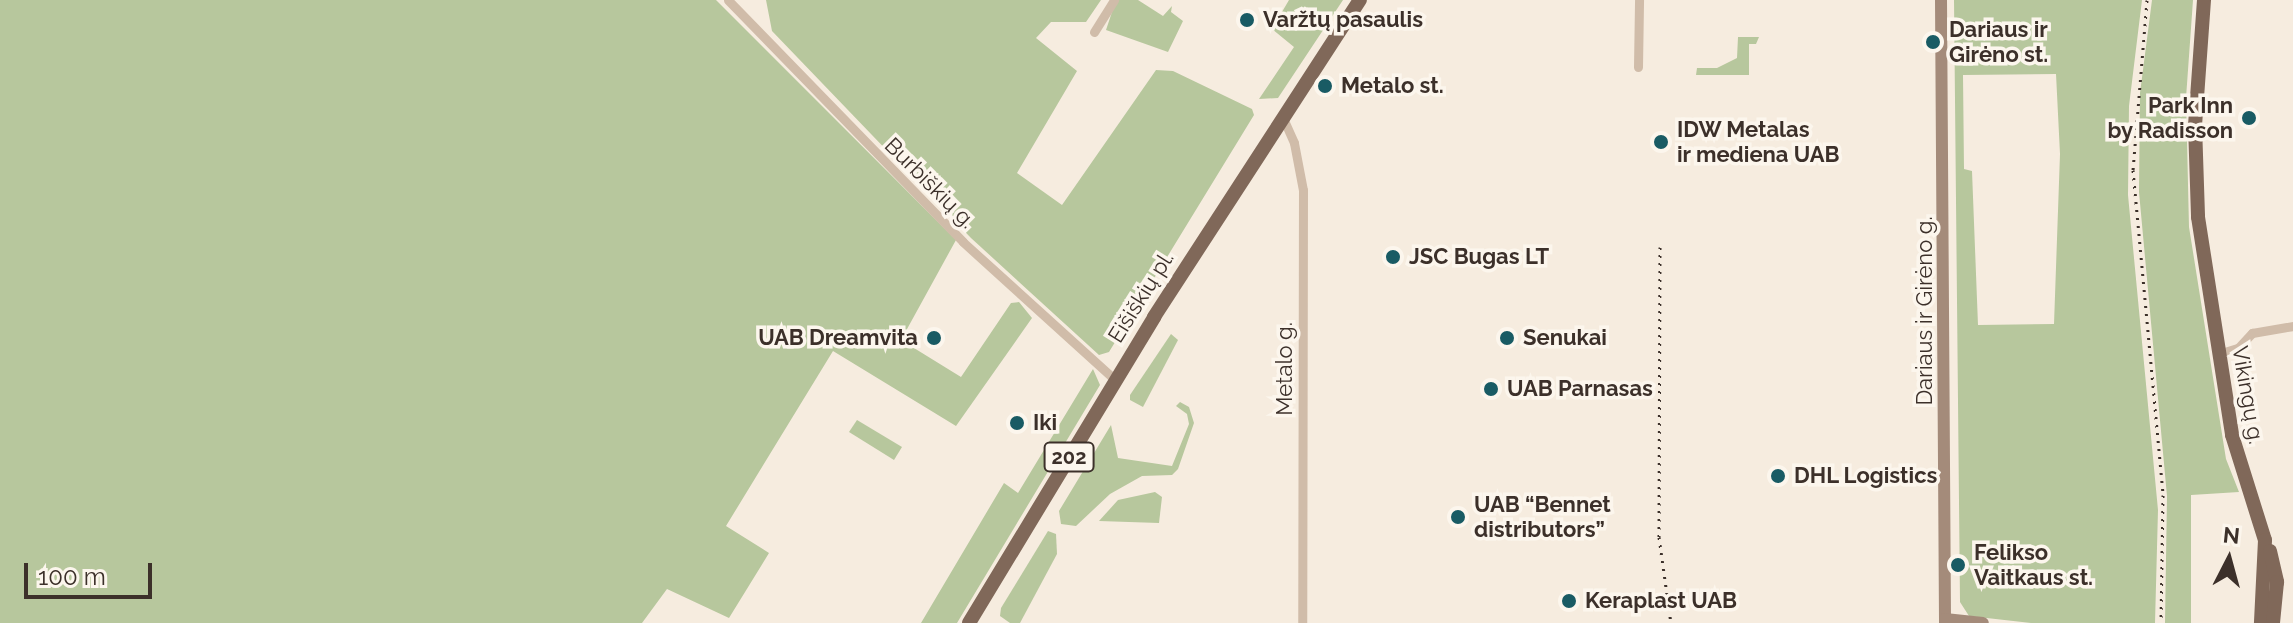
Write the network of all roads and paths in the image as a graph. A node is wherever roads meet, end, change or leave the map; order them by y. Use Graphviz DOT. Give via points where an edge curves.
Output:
graph roads {
  1 [pos="728,0"];
  2 [pos="1114,0"];
  3 [pos="1360,0"];
  4 [pos="1639,0"];
  5 [pos="1941,0"];
  6 [pos="2204,0"];
  7 [pos="1094,32"];
  8 [pos="1638,67"];
  9 [pos="1283,118"];
  10 [pos="2293,326"];
  11 [pos="2218,354"];
  12 [pos="1115,380"];
  13 [pos="2265,540"];
  14 [pos="1945,621"];
  15 [pos="969,623"];
  16 [pos="1302,623"];
  17 [pos="1983,623"];
  18 [pos="2261,623"];
  19 [pos="2273,623"];
  1 -- 12 [label="street, Burbiškių g." via="963,242"];
  2 -- 7 [label="street"];
  3 -- 9 [label="main road, Eišiškių pl. / 202"];
  4 -- 8 [label="street"];
  5 -- 14 [label="main road, Dariaus ir Girėno g."];
  6 -- 11 [label="main road, Vikingų g." via="2195,125 2202,253"];
  9 -- 12 [label="main road, Eišiškių pl. / 202"];
  9 -- 16 [label="street, Metalo g." via="1294,143 1304,202"];
  10 -- 11 [label="street" via="2252,333 2238,348"];
  11 -- 13 [label="main road, Vikingų g." via="2238,463 2256,500"];
  12 -- 15 [label="main road, Eišiškių pl. / 202"];
  13 -- 18 [label="main road, Vikingų g."];
  13 -- 19 [label="main road, Vikingų g." via="2276,572"];
  14 -- 17 [label="main road"];
}
